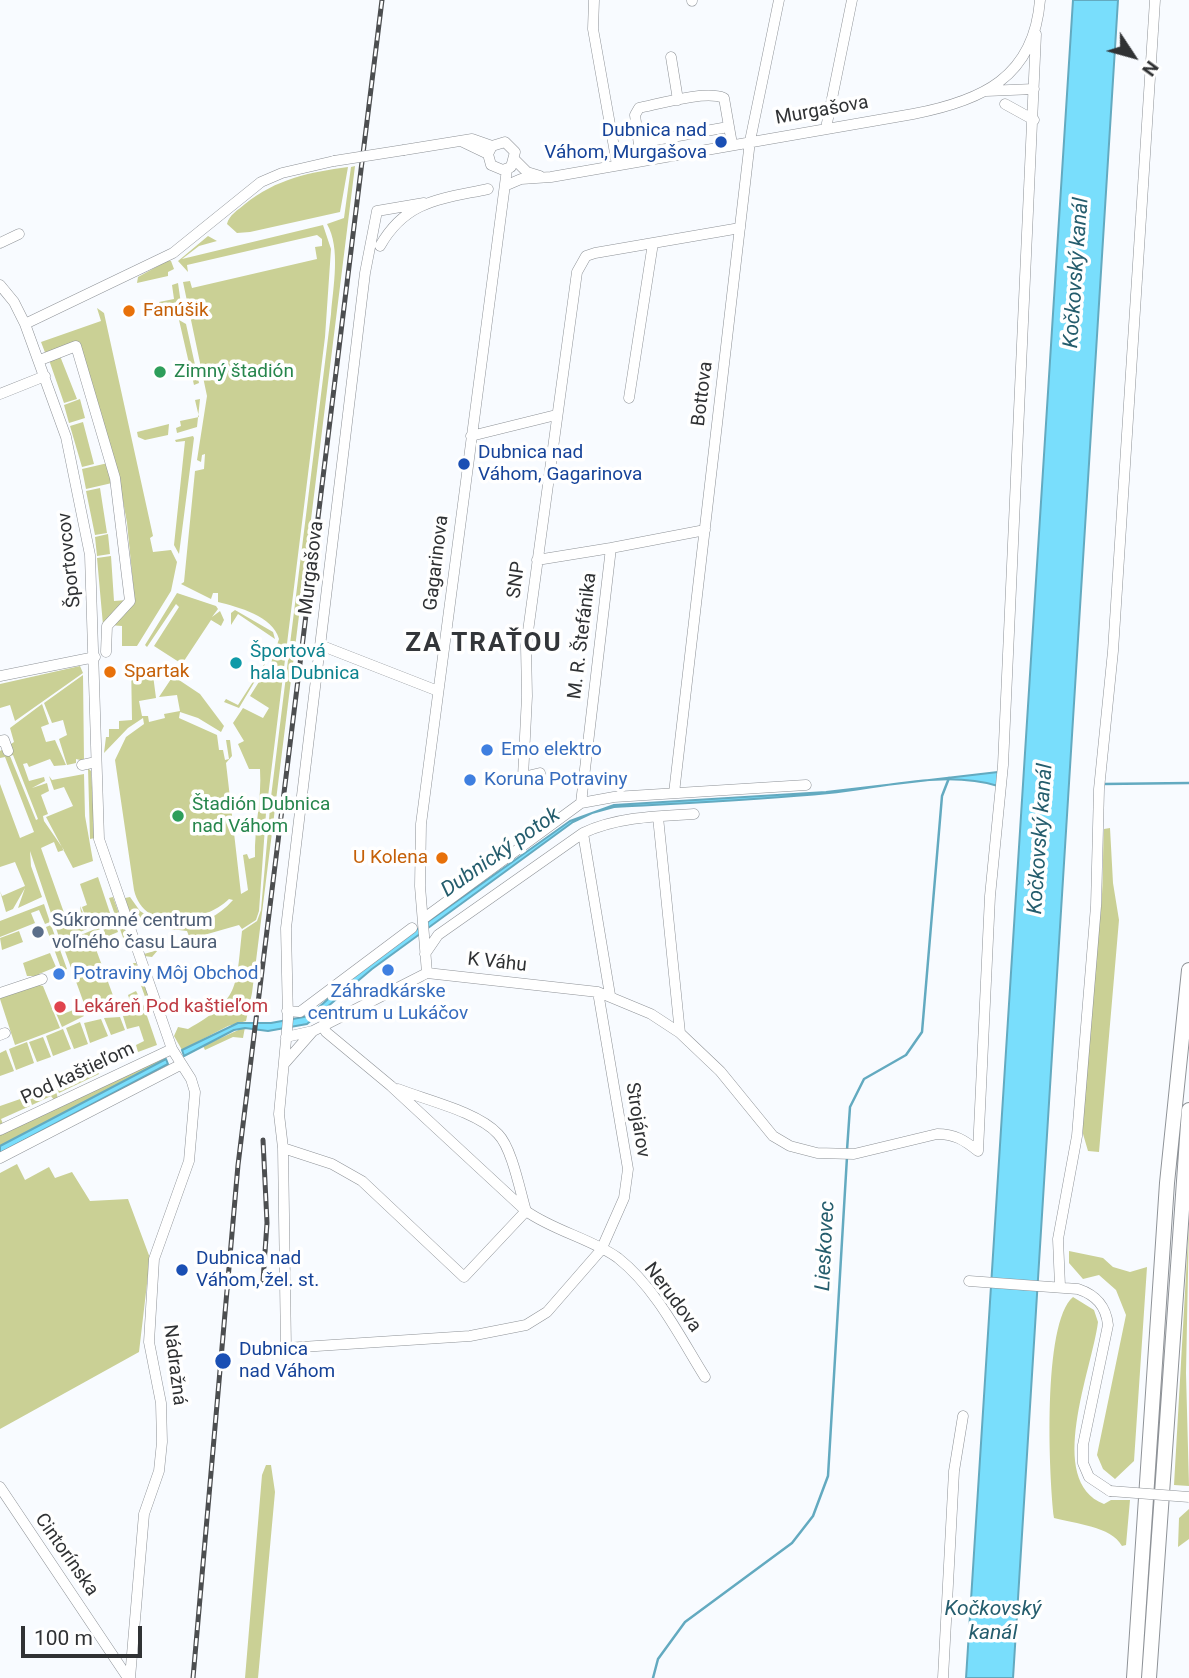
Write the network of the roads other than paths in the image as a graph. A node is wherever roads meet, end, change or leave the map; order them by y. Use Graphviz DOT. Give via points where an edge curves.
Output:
graph roads {
  1 [pos="594,0"];
  2 [pos="779,0"];
  3 [pos="852,0"];
  4 [pos="1040,0"];
  5 [pos="1155,0"];
  6 [pos="1036,34"];
  7 [pos="671,57"];
  8 [pos="1034,89"];
  9 [pos="986,91"];
  10 [pos="678,100"];
  11 [pos="1005,104"];
  12 [pos="1034,120"];
  13 [pos="728,127"];
  14 [pos="826,128"];
  15 [pos="750,141"];
  16 [pos="639,143"];
  17 [pos="732,144"];
  18 [pos="490,150"];
  19 [pos="641,160"];
  20 [pos="617,164"];
  21 [pos="507,167"];
  22 [pos="551,177"];
  23 [pos="521,179"];
  24 [pos="507,186"];
  25 [pos="488,189"];
  26 [pos="502,199"];
  27 [pos="424,202"];
  28 [pos="740,228"];
  29 [pos="19,234"];
  30 [pos="0,243"];
  31 [pos="653,243"];
  32 [pos="380,246"];
  33 [pos="0,285"];
  34 [pos="24,324"];
  35 [pos="40,360"];
  36 [pos="45,376"];
  37 [pos="0,394"];
  38 [pos="629,398"];
  39 [pos="556,415"];
  40 [pos="471,436"];
  41 [pos="705,530"];
  42 [pos="611,548"];
  43 [pos="537,560"];
  44 [pos="320,645"];
  45 [pos="106,652"];
  46 [pos="95,657"];
  47 [pos="0,676"];
  48 [pos="438,691"];
  49 [pos="0,741"];
  50 [pos="8,751"];
  51 [pos="96,762"];
  52 [pos="82,765"];
  53 [pos="540,774"];
  54 [pos="807,785"];
  55 [pos="674,793"];
  56 [pos="581,803"];
  57 [pos="694,814"];
  58 [pos="658,817"];
  59 [pos="583,833"];
  60 [pos="423,920"];
  61 [pos="412,928"];
  62 [pos="424,955"];
  63 [pos="1189,970"];
  64 [pos="427,973"];
  65 [pos="42,979"];
  66 [pos="598,992"];
  67 [pos="0,993"];
  68 [pos="610,995"];
  69 [pos="288,1015"];
  70 [pos="318,1029"];
  71 [pos="287,1033"];
  72 [pos="680,1033"];
  73 [pos="176,1057"];
  74 [pos="284,1064"];
  75 [pos="391,1086"];
  76 [pos="1189,1110"];
  77 [pos="979,1125"];
  78 [pos="0,1130"];
  79 [pos="958,1136"];
  80 [pos="283,1148"];
  81 [pos="0,1158"];
  82 [pos="526,1211"];
  83 [pos="601,1250"];
  84 [pos="969,1281"];
  85 [pos="1060,1286"];
  86 [pos="705,1377"];
  87 [pos="963,1416"];
  88 [pos="0,1487"];
  89 [pos="1189,1497"];
  90 [pos="129,1678"];
  91 [pos="943,1678"];
  92 [pos="1134,1678"];
  93 [pos="1149,1678"];
  1 -- 20 [label="street" via="593,29"];
  2 -- 15 [label="street, Bottova"];
  3 -- 14 [label="street"];
  4 -- 6 [label="street, Murgašova"];
  5 -- 85 [label="street" via="1113,651 1098,789 1096,906 1077,1136 1058,1239"];
  6 -- 8 [label="street"];
  6 -- 9 [label="street, Murgašova" via="1014,66"];
  7 -- 10 [label="street"];
  8 -- 9 [label="street"];
  8 -- 12 [label="street"];
  9 -- 14 [label="street, Murgašova" via="948,107"];
  10 -- 13 [label="street" via="723,97"];
  10 -- 16 [label="street" via="639,108 635,115"];
  11 -- 12 [label="street"];
  12 -- 77 [label="street" via="1003,765 990,896"];
  13 -- 16 [label="street"];
  13 -- 17 [label="street"];
  14 -- 15 [label="street, Murgašova"];
  15 -- 17 [label="street, Murgašova"];
  15 -- 28 [label="street, Bottova"];
  16 -- 19 [label="street"];
  17 -- 19 [label="street, Murgašova"];
  18 -- 21 [label="street" via="491,165"];
  18 -- 21 [label="street" via="501,142 514,148"];
  18 -- 34 [label="street, bridge" via="472,139 290,171 261,182 173,253"];
  19 -- 20 [label="street, Murgašova"];
  20 -- 22 [label="street, Murgašova"];
  21 -- 22 [label="street"];
  21 -- 23 [label="street"];
  21 -- 24 [label="street, Gagarinova"];
  21 -- 26 [label="street, Gagarinova"];
  22 -- 23 [label="street, Murgašova"];
  23 -- 24 [label="street, Murgašova"];
  24 -- 26 [label="street, Gagarinova"];
  25 -- 27 [label="street, Murgašova"];
  26 -- 40 [label="street, Gagarinova"];
  27 -- 32 [label="street, Murgašova" via="404,215"];
  27 -- 44 [label="street, Murgašova" via="377,211 365,273"];
  28 -- 31 [label="street, SNP"];
  28 -- 41 [label="street, Bottova"];
  29 -- 30 [label="street"];
  31 -- 38 [label="street"];
  31 -- 39 [label="street, SNP" via="595,253 580,263"];
  33 -- 34 [label="street, Športovcov"];
  34 -- 35 [label="street, Športovcov"];
  35 -- 36 [label="street, Športovcov"];
  35 -- 45 [label="street, Športovcov" via="76,346 115,478 130,601 107,626"];
  36 -- 37 [label="street"];
  36 -- 46 [label="street, Športovcov" via="80,496 90,555"];
  39 -- 40 [label="street"];
  39 -- 43 [label="street, SNP"];
  40 -- 48 [label="street, Gagarinova"];
  41 -- 42 [label="street"];
  41 -- 55 [label="street, Bottova"];
  42 -- 43 [label="street, M. R. Štefánika"];
  42 -- 56 [label="street, M. R. Štefánika"];
  43 -- 53 [label="street, SNP" via="526,646 522,761 523,777"];
  44 -- 48 [label="street"];
  44 -- 69 [label="street, Murgašova" via="286,928"];
  46 -- 47 [label="street"];
  46 -- 51 [label="street, Športovcov"];
  48 -- 60 [label="street, Gagarinova" via="421,824"];
  49 -- 50 [label="street" via="4,740"];
  51 -- 52 [label="street"];
  51 -- 73 [label="street" via="102,868"];
  54 -- 55 [label="street"];
  55 -- 56 [label="street"];
  56 -- 60 [label="street"];
  57 -- 58 [label="street"];
  58 -- 59 [label="street" via="597,826"];
  58 -- 72 [label="street"];
  59 -- 62 [label="street" via="438,935"];
  59 -- 68 [label="street"];
  60 -- 62 [label="street, Gagarinova"];
  61 -- 69 [label="street" via="300,1012"];
  62 -- 64 [label="street, Gagarinova"];
  63 -- 92 [label="highway" via="1167,1183"];
  64 -- 66 [label="street, K Váhu"];
  64 -- 70 [label="street"];
  65 -- 67 [label="street"];
  66 -- 68 [label="street, K Váhu"];
  66 -- 83 [label="street, Strojárov" via="628,1169 624,1198"];
  68 -- 72 [label="street, K Váhu"];
  69 -- 71 [label="street, Murgašova"];
  70 -- 71 [label="street"];
  70 -- 74 [label="street"];
  70 -- 75 [label="street, Nerudova"];
  71 -- 74 [label="street, Murgašova"];
  72 -- 79 [label="street, K Váhu" via="720,1071 773,1136 799,1149 854,1154 937,1134"];
  73 -- 78 [label="street, Pod kaštieľom"];
  73 -- 81 [label="street"];
  73 -- 90 [label="street, Nádražná" via="194,1085 191,1138 184,1179 154,1259 149,1342 161,1403 162,1442 159,1471 144,1514"];
  74 -- 80 [label="street, Murgašova" via="279,1114"];
  75 -- 82 [label="street, Nerudova"];
  75 -- 82 [label="street, Nerudova" via="478,1120 499,1134"];
  76 -- 93 [label="highway"];
  77 -- 79 [label="street"];
  77 -- 79 [label="street" via="978,1150"];
  80 -- 82 [label="street" via="332,1164 362,1181 464,1277"];
  80 -- 83 [label="street, Strojárov" via="286,1348 470,1336 526,1325 547,1312"];
  82 -- 83 [label="street, Nerudova" via="545,1225"];
  83 -- 86 [label="street, Nerudova" via="618,1258 654,1299"];
  84 -- 85 [label="street"];
  85 -- 89 [label="street, bridge" via="1093,1295 1106,1312 1108,1325 1082,1454 1088,1477 1110,1491"];
  87 -- 91 [label="street" via="954,1471"];
  88 -- 90 [label="street, Cintorínska"];
}
